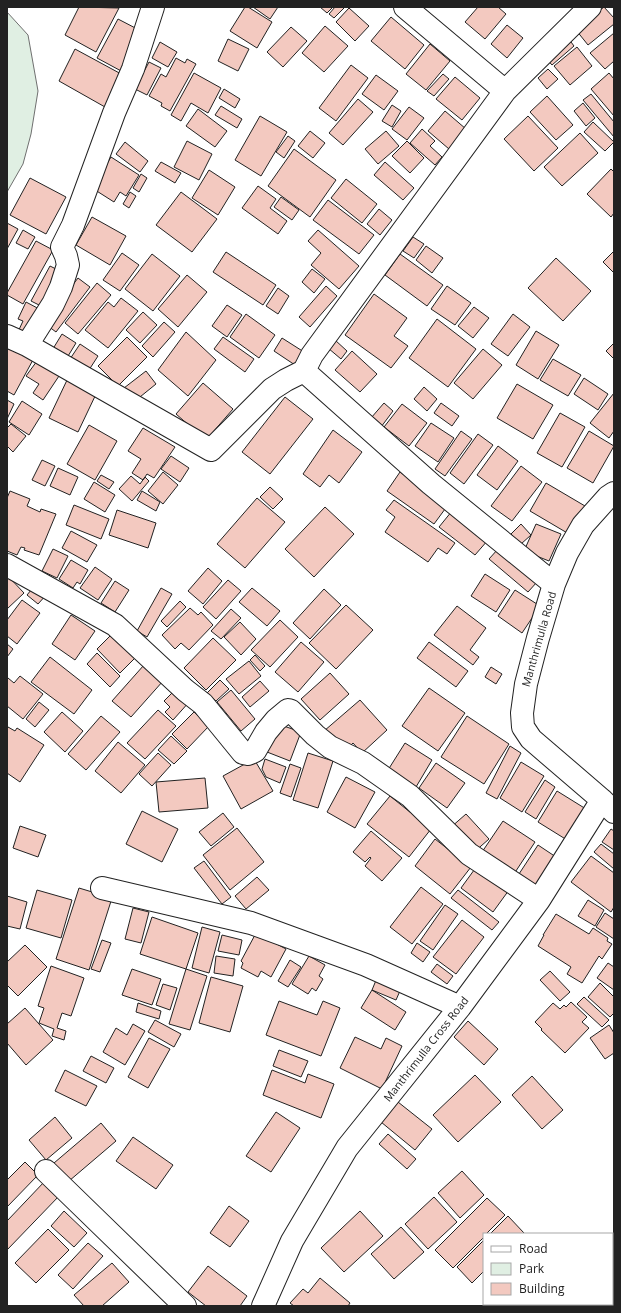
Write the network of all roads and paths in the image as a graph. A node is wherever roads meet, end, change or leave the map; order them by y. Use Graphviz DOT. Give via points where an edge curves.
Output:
graph roads {
  1 [pos="153,7"];
  2 [pos="404,7"];
  3 [pos="590,7"];
  4 [pos="505,91"];
  5 [pos="7,336"];
  6 [pos="27,345"];
  7 [pos="304,371"];
  8 [pos="614,493"];
  9 [pos="7,564"];
  10 [pos="554,584"];
  11 [pos="608,806"];
  12 [pos="102,888"];
  13 [pos="539,900"];
  14 [pos="460,1007"];
  15 [pos="46,1171"];
  16 [pos="185,1306"];
  17 [pos="263,1306"];
  1 -- 6 [label="street" via="133,69 73,225 62,247 68,266 61,287 54,304"];
  2 -- 4 [label="street"];
  3 -- 4 [label="street"];
  4 -- 7 [label="street" via="312,355"];
  5 -- 6 [label="street"];
  6 -- 7 [label="street" via="211,450 272,390"];
  7 -- 10 [label="street" via="431,484"];
  8 -- 10 [label="street, Manthrimulla Road" via="583,525 566,553"];
  9 -- 13 [label="street" via="115,625 203,704 243,753 255,751 276,720 288,710 291,711 330,747 363,763 410,796 469,854"];
  10 -- 11 [label="street, Manthrimulla Road" via="526,684 523,727 531,739"];
  11 -- 13 [label="street, Manthrimulla Cross Road"];
  12 -- 14 [label="street" via="251,923 366,965"];
  13 -- 14 [label="street, Manthrimulla Cross Road"];
  14 -- 17 [label="street, Manthrimulla Cross Road" via="347,1148 292,1241"];
  15 -- 16 [label="street"];
}
